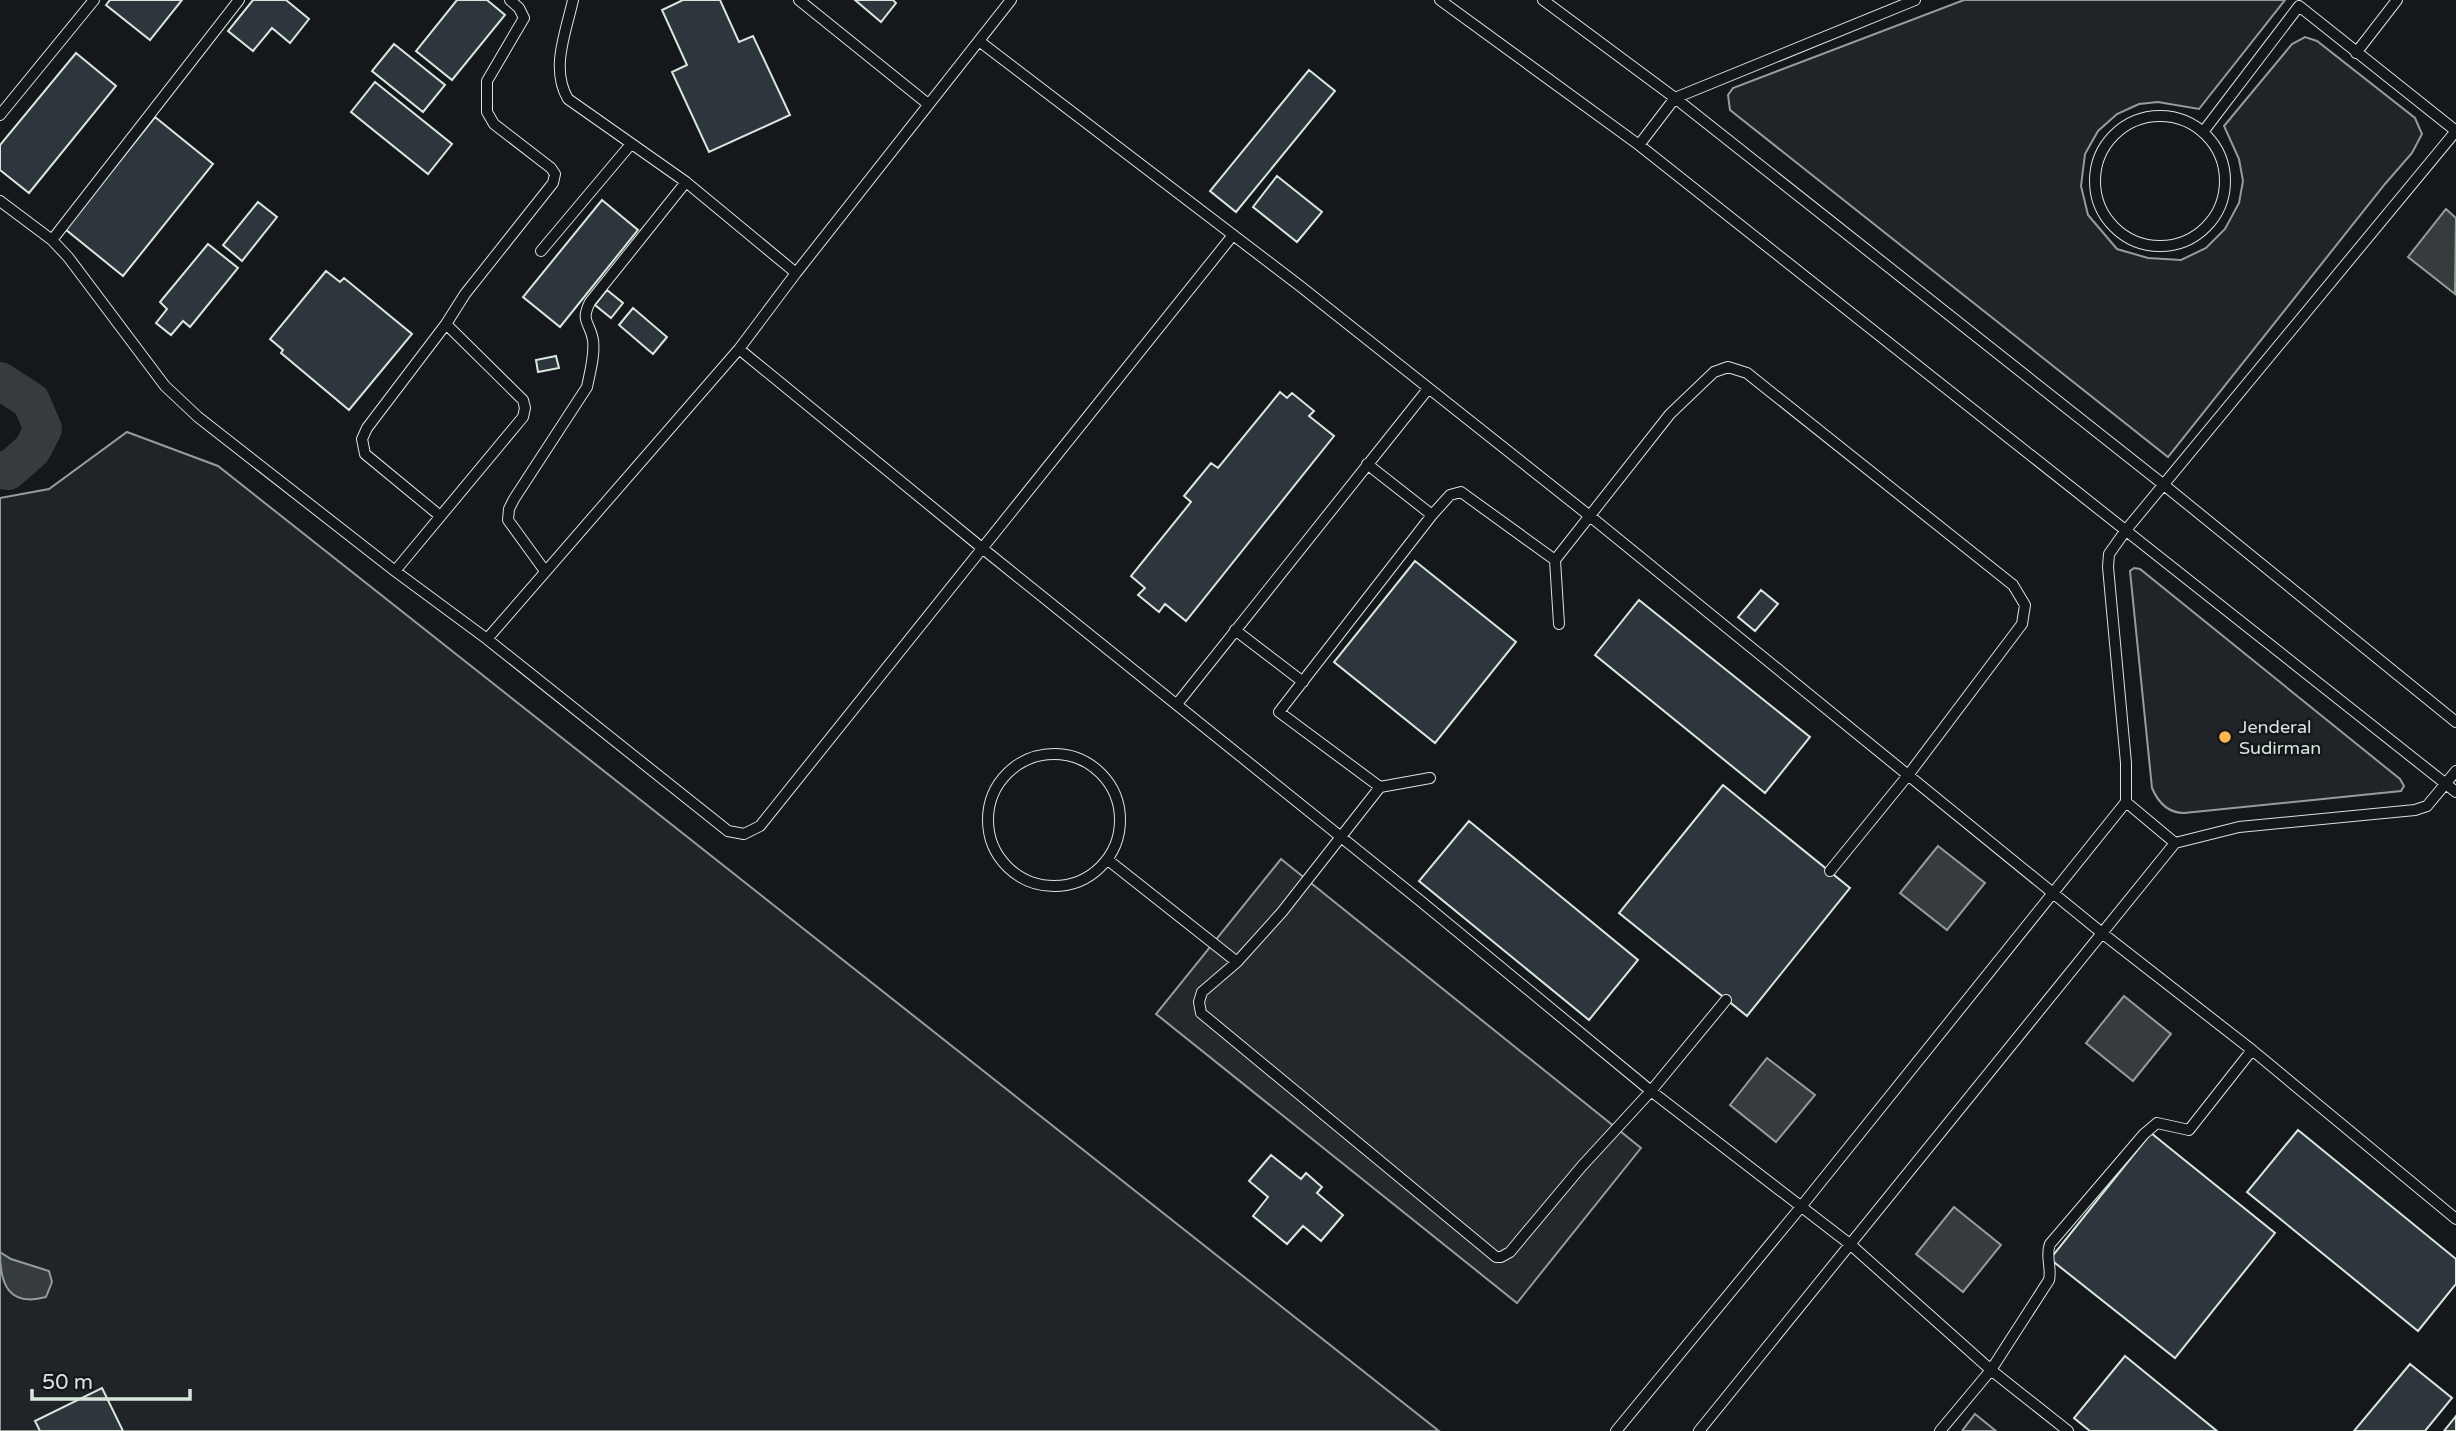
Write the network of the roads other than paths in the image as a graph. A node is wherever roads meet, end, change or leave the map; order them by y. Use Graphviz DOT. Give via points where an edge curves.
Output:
graph roads {
  1 [pos="94,0"];
  2 [pos="239,0"];
  3 [pos="510,0"];
  4 [pos="573,0"];
  5 [pos="799,0"];
  6 [pos="1012,0"];
  7 [pos="1440,0"];
  8 [pos="1543,0"];
  9 [pos="1915,0"];
  10 [pos="2397,0"];
  11 [pos="2302,3"];
  12 [pos="978,41"];
  13 [pos="2356,52"];
  14 [pos="1675,98"];
  15 [pos="928,104"];
  16 [pos="0,115"];
  17 [pos="2203,132"];
  18 [pos="631,144"];
  19 [pos="1639,145"];
  20 [pos="686,182"];
  21 [pos="0,201"];
  22 [pos="1233,234"];
  23 [pos="52,240"];
  24 [pos="541,251"];
  25 [pos="796,273"];
  26 [pos="446,324"];
  27 [pos="739,349"];
  28 [pos="1428,389"];
  29 [pos="1367,464"];
  30 [pos="2164,485"];
  31 [pos="439,515"];
  32 [pos="1432,515"];
  33 [pos="1591,517"];
  34 [pos="2126,530"];
  35 [pos="982,548"];
  36 [pos="1555,560"];
  37 [pos="395,571"];
  38 [pos="545,571"];
  39 [pos="1559,624"];
  40 [pos="1235,630"];
  41 [pos="487,639"];
  42 [pos="1303,682"];
  43 [pos="1177,704"];
  44 [pos="2456,722"];
  45 [pos="2456,771"];
  46 [pos="1909,774"];
  47 [pos="1430,778"];
  48 [pos="2446,783"];
  49 [pos="1380,787"];
  50 [pos="2456,792"];
  51 [pos="2126,802"];
  52 [pos="1340,836"];
  53 [pos="2175,842"];
  54 [pos="1108,860"];
  55 [pos="1830,871"];
  56 [pos="2053,893"];
  57 [pos="2102,933"];
  58 [pos="1237,962"];
  59 [pos="1726,1000"];
  60 [pos="2252,1051"];
  61 [pos="1651,1091"];
  62 [pos="1800,1208"];
  63 [pos="2456,1219"];
  64 [pos="1851,1245"];
  65 [pos="1991,1370"];
  66 [pos="1616,1431"];
  67 [pos="1699,1431"];
  68 [pos="1940,1431"];
  69 [pos="2068,1431"];
  1 -- 16 [label="lane"];
  2 -- 23 [label="lane"];
  3 -- 26 [label="lane" via="524,18 487,81 487,112 494,124 555,174 553,183"];
  4 -- 18 [label="lane" via="559,66 561,86 568,99"];
  5 -- 15 [label="lane"];
  6 -- 12 [label="lane"];
  7 -- 19 [label="lane"];
  8 -- 14 [label="lane"];
  9 -- 14 [label="lane"];
  10 -- 13 [label="lane"];
  11 -- 13 [label="lane"];
  11 -- 17 [label="lane"];
  12 -- 15 [label="lane"];
  12 -- 22 [label="lane"];
  13 -- 30 [label="lane" via="2456,131"];
  14 -- 19 [label="lane"];
  14 -- 30 [label="lane"];
  15 -- 25 [label="lane"];
  17 -- 17 [label="lane" via="2217,149 2225,190 2206,229 2167,247 2125,237 2098,204 2097,161 2107,142 2122,126 2142,117 2185,120"];
  18 -- 20 [label="lane"];
  18 -- 24 [label="lane"];
  19 -- 34 [label="lane"];
  20 -- 25 [label="lane"];
  20 -- 38 [label="lane" via="590,302 584,319 593,340 586,387 509,509 509,520"];
  21 -- 23 [label="lane"];
  22 -- 28 [label="lane"];
  22 -- 35 [label="lane"];
  23 -- 37 [label="lane" via="165,386"];
  25 -- 27 [label="lane"];
  26 -- 31 [label="lane" via="362,439 365,454"];
  26 -- 31 [label="lane" via="526,408"];
  27 -- 35 [label="lane"];
  27 -- 38 [label="lane"];
  28 -- 29 [label="lane"];
  28 -- 33 [label="lane"];
  29 -- 32 [label="lane"];
  29 -- 40 [label="lane"];
  30 -- 34 [label="lane"];
  30 -- 44 [label="lane"];
  31 -- 37 [label="lane"];
  32 -- 36 [label="lane" via="1450,495 1461,492"];
  32 -- 42 [label="lane"];
  33 -- 36 [label="lane"];
  33 -- 46 [label="lane"];
  33 -- 46 [label="lane" via="1671,414 1714,372 1728,367 1747,373 2013,585 2025,605 2022,624"];
  34 -- 48 [label="lane"];
  34 -- 51 [label="lane" via="2109,554 2108,567"];
  35 -- 41 [label="lane" via="761,826 744,834 728,831"];
  35 -- 43 [label="lane"];
  36 -- 39 [label="lane"];
  37 -- 41 [label="lane"];
  38 -- 41 [label="lane"];
  40 -- 42 [label="lane"];
  40 -- 43 [label="lane"];
  42 -- 49 [label="lane" via="1280,715"];
  43 -- 52 [label="lane"];
  45 -- 48 [label="lane"];
  46 -- 55 [label="lane"];
  46 -- 56 [label="lane"];
  47 -- 49 [label="lane"];
  48 -- 50 [label="lane"];
  48 -- 53 [label="lane" via="2427,806 2415,810 2239,827"];
  49 -- 52 [label="lane"];
  51 -- 53 [label="lane"];
  51 -- 56 [label="lane"];
  52 -- 58 [label="lane"];
  52 -- 61 [label="lane"];
  53 -- 57 [label="lane"];
  54 -- 54 [label="lane" via="1089,877 1066,885 1042,885 1019,876 1001,859 990,838 988,813 995,790 1010,771 1031,758 1055,754 1079,758 1099,771 1114,791 1121,814 1118,839"];
  54 -- 58 [label="lane"];
  56 -- 57 [label="lane"];
  56 -- 62 [label="lane"];
  57 -- 60 [label="lane"];
  57 -- 64 [label="lane"];
  58 -- 61 [label="lane" via="1202,992 1201,1013 1496,1256 1510,1252"];
  59 -- 61 [label="lane"];
  60 -- 63 [label="lane"];
  60 -- 65 [label="lane" via="2189,1130 2157,1124 2144,1134 2050,1244 2049,1280"];
  61 -- 62 [label="lane"];
  62 -- 64 [label="lane"];
  62 -- 66 [label="lane"];
  64 -- 65 [label="lane"];
  64 -- 67 [label="lane"];
  65 -- 68 [label="lane"];
  65 -- 69 [label="lane"];
}
